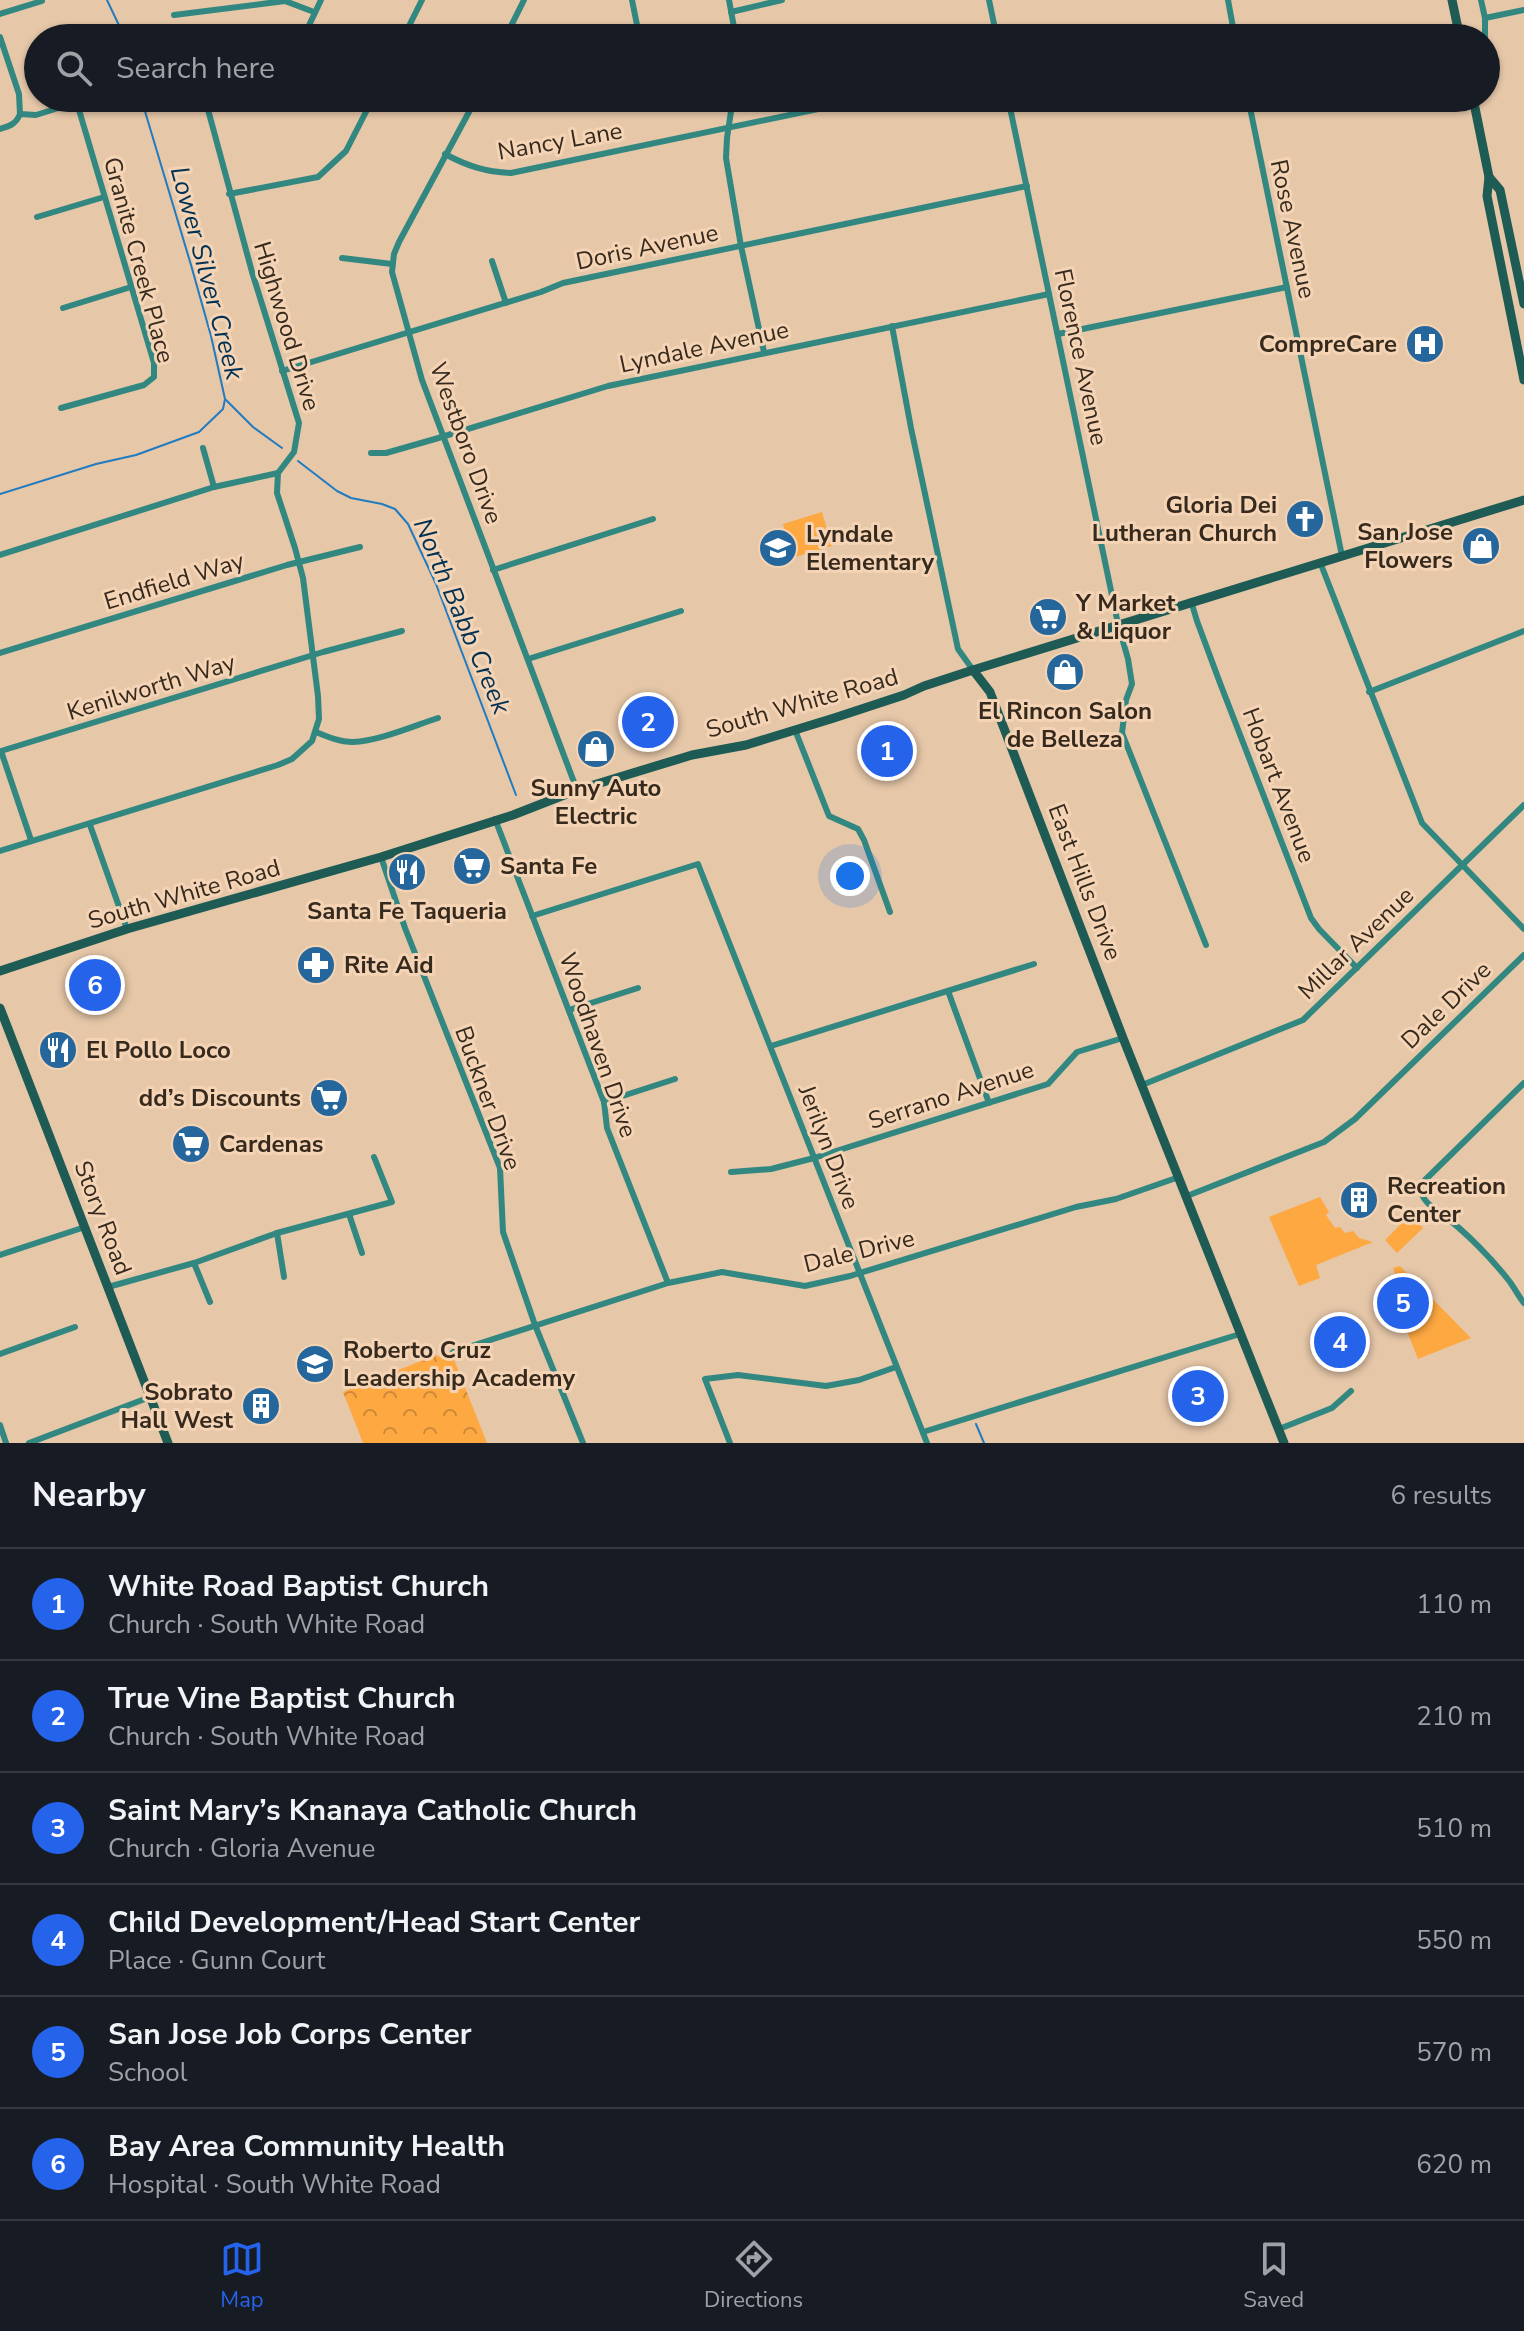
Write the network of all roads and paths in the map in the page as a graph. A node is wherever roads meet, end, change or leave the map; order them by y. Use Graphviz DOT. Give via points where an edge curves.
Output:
graph roads {
  1 [pos="321,0"];
  2 [pos="422,0"];
  3 [pos="524,0"];
  4 [pos="632,0"];
  5 [pos="729,0"];
  6 [pos="782,0"];
  7 [pos="989,0"];
  8 [pos="1228,0"];
  9 [pos="1452,0"];
  10 [pos="1481,0"];
  11 [pos="42,1"];
  12 [pos="1524,10"];
  13 [pos="314,12"];
  14 [pos="731,12"];
  15 [pos="0,14"];
  16 [pos="174,15"];
  17 [pos="1485,18"];
  18 [pos="309,24"];
  19 [pos="410,24"];
  20 [pos="512,24"];
  21 [pos="637,24"];
  22 [pos="733,24"];
  23 [pos="994,24"];
  24 [pos="1232,24"];
  25 [pos="1457,24"];
  26 [pos="1485,24"];
  27 [pos="0,37"];
  28 [pos="46,112"];
  29 [pos="81,112"];
  30 [pos="208,112"];
  31 [pos="366,112"];
  32 [pos="469,112"];
  33 [pos="731,112"];
  34 [pos="805,112"];
  35 [pos="1011,112"];
  36 [pos="1251,112"];
  37 [pos="1476,112"];
  38 [pos="20,114"];
  39 [pos="729,128"];
  40 [pos="0,129"];
  41 [pos="445,154"];
  42 [pos="1489,177"];
  43 [pos="1027,186"];
  44 [pos="229,194"];
  45 [pos="104,197"];
  46 [pos="37,217"];
  47 [pos="1494,236"];
  48 [pos="741,246"];
  49 [pos="1512,249"];
  50 [pos="342,258"];
  51 [pos="492,261"];
  52 [pos="392,264"];
  53 [pos="131,287"];
  54 [pos="1287,287"];
  55 [pos="1049,294"];
  56 [pos="506,303"];
  57 [pos="1524,304"];
  58 [pos="63,308"];
  59 [pos="892,326"];
  60 [pos="407,333"];
  61 [pos="1058,334"];
  62 [pos="764,352"];
  63 [pos="282,371"];
  64 [pos="1524,380"];
  65 [pos="61,408"];
  66 [pos="444,436"];
  67 [pos="203,448"];
  68 [pos="371,453"];
  69 [pos="278,473"];
  70 [pos="214,487"];
  71 [pos="1524,500"];
  72 [pos="653,519"];
  73 [pos="360,547"];
  74 [pos="0,555"];
  75 [pos="1342,556"];
  76 [pos="299,562"];
  77 [pos="1320,562"];
  78 [pos="493,570"];
  79 [pos="1191,601"];
  80 [pos="681,611"];
  81 [pos="1118,624"];
  82 [pos="402,631"];
  83 [pos="1524,631"];
  84 [pos="0,653"];
  85 [pos="313,656"];
  86 [pos="528,659"];
  87 [pos="973,670"];
  88 [pos="1369,692"];
  89 [pos="438,718"];
  90 [pos="795,730"];
  91 [pos="316,732"];
  92 [pos="577,790"];
  93 [pos="1524,805"];
  94 [pos="495,819"];
  95 [pos="90,825"];
  96 [pos="31,840"];
  97 [pos="0,851"];
  98 [pos="381,857"];
  99 [pos="1463,865"];
  100 [pos="890,912"];
  101 [pos="532,916"];
  102 [pos="127,929"];
  103 [pos="1524,929"];
  104 [pos="1206,945"];
  105 [pos="1524,955"];
  106 [pos="1034,964"];
  107 [pos="1357,968"];
  108 [pos="0,971"];
  109 [pos="638,988"];
  110 [pos="948,991"];
  111 [pos="0,1008"];
  112 [pos="569,1010"];
  113 [pos="1123,1038"];
  114 [pos="771,1046"];
  115 [pos="675,1079"];
  116 [pos="1524,1083"];
  117 [pos="1142,1085"];
  118 [pos="604,1102"];
  119 [pos="989,1103"];
  120 [pos="374,1157"];
  121 [pos="814,1158"];
  122 [pos="731,1172"];
  123 [pos="1179,1177"];
  124 [pos="1187,1196"];
  125 [pos="349,1214"];
  126 [pos="85,1227"];
  127 [pos="277,1233"];
  128 [pos="362,1253"];
  129 [pos="0,1255"];
  130 [pos="194,1263"];
  131 [pos="859,1274"];
  132 [pos="284,1277"];
  133 [pos="668,1283"];
  134 [pos="108,1287"];
  135 [pos="210,1302"];
  136 [pos="1524,1303"];
  137 [pos="535,1325"];
  138 [pos="75,1327"];
  139 [pos="1240,1334"];
  140 [pos="453,1352"];
  141 [pos="0,1354"];
  142 [pos="896,1367"];
  143 [pos="1351,1391"];
  144 [pos="150,1397"];
  145 [pos="0,1425"];
  146 [pos="1279,1429"];
  147 [pos="923,1432"];
  148 [pos="6,1443"];
  149 [pos="29,1443"];
  150 [pos="168,1443"];
  151 [pos="583,1443"];
  152 [pos="730,1443"];
  153 [pos="927,1443"];
  154 [pos="1284,1443"];
  1 -- 13 [label="street"];
  2 -- 19 [label="street"];
  3 -- 20 [label="street"];
  4 -- 21 [label="street"];
  5 -- 14 [label="street"];
  6 -- 14 [label="street"];
  7 -- 23 [label="street"];
  8 -- 24 [label="street"];
  9 -- 25 [label="main road"];
  10 -- 17 [label="street"];
  11 -- 15 [label="street"];
  12 -- 17 [label="street"];
  13 -- 16 [label="street" via="285,1"];
  13 -- 18 [label="street"];
  14 -- 22 [label="street"];
  17 -- 26 [label="street"];
  27 -- 38 [label="street" via="19,94"];
  28 -- 38 [label="street, Granite Creek Place"];
  29 -- 45 [label="street, Granite Creek Place"];
  30 -- 44 [label="street, Highwood Drive"];
  31 -- 44 [label="street" via="346,151 318,177"];
  32 -- 41 [label="street"];
  33 -- 39 [label="street"];
  34 -- 39 [label="street, Nancy Lane"];
  35 -- 43 [label="street, Florence Avenue"];
  36 -- 54 [label="street, Rose Avenue"];
  37 -- 42 [label="main road"];
  38 -- 40 [label="street" via="18,121"];
  39 -- 41 [label="street, Nancy Lane" via="511,173 476,169"];
  39 -- 48 [label="street" via="726,158"];
  41 -- 52 [label="street"];
  42 -- 47 [label="main road"];
  42 -- 49 [label="main road" via="1500,190"];
  43 -- 48 [label="street, Doris Avenue"];
  43 -- 55 [label="street, Florence Avenue"];
  44 -- 63 [label="street, Highwood Drive"];
  45 -- 46 [label="street"];
  45 -- 53 [label="street, Granite Creek Place"];
  47 -- 49 [label="main road"];
  47 -- 64 [label="main road"];
  48 -- 56 [label="street, Doris Avenue" via="563,283"];
  48 -- 62 [label="street"];
  49 -- 57 [label="main road"];
  50 -- 52 [label="street"];
  51 -- 56 [label="street"];
  52 -- 60 [label="street, Westboro Drive"];
  53 -- 58 [label="street"];
  53 -- 65 [label="street, Granite Creek Place" via="154,377 144,385"];
  54 -- 61 [label="street"];
  54 -- 75 [label="street, Rose Avenue"];
  55 -- 59 [label="street, Lyndale Avenue"];
  55 -- 61 [label="street, Florence Avenue"];
  56 -- 60 [label="street, Doris Avenue"];
  59 -- 62 [label="street, Lyndale Avenue"];
  59 -- 87 [label="street, East Hills Drive" via="958,649"];
  60 -- 63 [label="street, Doris Avenue"];
  60 -- 66 [label="street, Westboro Drive"];
  61 -- 81 [label="street, Florence Avenue"];
  62 -- 66 [label="street, Lyndale Avenue" via="608,386"];
  63 -- 69 [label="street, Highwood Drive" via="299,423 294,452"];
  66 -- 68 [label="street, Lyndale Avenue"];
  66 -- 78 [label="street, Westboro Drive"];
  67 -- 70 [label="street"];
  69 -- 70 [label="street"];
  69 -- 76 [label="street" via="277,493"];
  70 -- 74 [label="street"];
  71 -- 75 [label="main road, South White Road"];
  72 -- 78 [label="street"];
  73 -- 76 [label="street, Endfield Way"];
  75 -- 77 [label="main road, South White Road"];
  76 -- 84 [label="street, Endfield Way"];
  76 -- 85 [label="street"];
  77 -- 79 [label="main road, South White Road"];
  77 -- 88 [label="street"];
  78 -- 86 [label="street, Westboro Drive"];
  79 -- 81 [label="main road, South White Road"];
  79 -- 107 [label="street, Hobart Avenue" via="1311,918"];
  80 -- 86 [label="street"];
  81 -- 87 [label="main road, South White Road"];
  81 -- 104 [label="street, Florence Avenue" via="1132,684 1122,733"];
  82 -- 85 [label="street, Kenilworth Way"];
  83 -- 88 [label="street"];
  85 -- 91 [label="street"];
  85 -- 96 [label="street, Kenilworth Way" via="1,751"];
  86 -- 92 [label="street, Westboro Drive"];
  87 -- 90 [label="main road, South White Road"];
  87 -- 113 [label="main road, East Hills Drive" via="990,692"];
  88 -- 99 [label="street" via="1422,823"];
  89 -- 91 [label="street" via="354,742"];
  90 -- 92 [label="main road, South White Road"];
  90 -- 100 [label="street" via="829,816 858,829 864,840"];
  91 -- 95 [label="street" via="302,751 278,765"];
  92 -- 94 [label="main road, South White Road"];
  93 -- 99 [label="street, Millar Avenue"];
  94 -- 98 [label="main road, South White Road"];
  94 -- 101 [label="street, Woodhaven Drive"];
  95 -- 96 [label="street"];
  95 -- 102 [label="street"];
  96 -- 97 [label="street"];
  98 -- 102 [label="main road, South White Road"];
  98 -- 137 [label="street, Buckner Drive" via="500,1168 503,1232"];
  99 -- 103 [label="street"];
  99 -- 107 [label="street, Millar Avenue"];
  101 -- 112 [label="street, Woodhaven Drive"];
  101 -- 114 [label="street, Jerilyn Drive" via="698,864"];
  102 -- 108 [label="main road, South White Road"];
  105 -- 124 [label="street, Dale Drive" via="1355,1119 1324,1142"];
  106 -- 110 [label="street"];
  107 -- 117 [label="street, Millar Avenue" via="1303,1020"];
  109 -- 112 [label="street"];
  110 -- 114 [label="street"];
  110 -- 119 [label="street"];
  111 -- 126 [label="main road, Story Road"];
  112 -- 118 [label="street, Woodhaven Drive"];
  113 -- 117 [label="main road, East Hills Drive"];
  113 -- 119 [label="street, Serrano Avenue" via="1077,1052 1048,1084"];
  114 -- 121 [label="street, Jerilyn Drive"];
  115 -- 118 [label="street"];
  116 -- 136 [label="street" via="1420,1188 1431,1208 1493,1264"];
  117 -- 123 [label="main road, East Hills Drive"];
  118 -- 133 [label="street, Woodhaven Drive" via="607,1128"];
  119 -- 121 [label="street, Serrano Avenue"];
  120 -- 125 [label="street" via="392,1202"];
  121 -- 122 [label="street, Serrano Avenue"];
  121 -- 131 [label="street, Jerilyn Drive"];
  123 -- 124 [label="main road, East Hills Drive"];
  123 -- 131 [label="street, Dale Drive"];
  124 -- 139 [label="main road, East Hills Drive"];
  125 -- 127 [label="street"];
  125 -- 128 [label="street"];
  126 -- 129 [label="street"];
  126 -- 134 [label="main road, Story Road"];
  127 -- 130 [label="street"];
  127 -- 132 [label="street"];
  130 -- 134 [label="street"];
  130 -- 135 [label="street"];
  131 -- 133 [label="street, Dale Drive" via="805,1286 722,1272"];
  131 -- 142 [label="street, Jerilyn Drive"];
  133 -- 137 [label="street, Dale Drive"];
  134 -- 144 [label="main road, Story Road"];
  137 -- 140 [label="street, Dale Drive"];
  137 -- 151 [label="street, Buckner Drive"];
  138 -- 141 [label="street"];
  139 -- 146 [label="main road, East Hills Drive"];
  139 -- 147 [label="street"];
  142 -- 147 [label="street, Jerilyn Drive"];
  142 -- 152 [label="street" via="826,1386 738,1375 705,1379"];
  143 -- 146 [label="street" via="1332,1408"];
  144 -- 149 [label="street"];
  144 -- 150 [label="main road, Story Road"];
  145 -- 148 [label="street"];
  146 -- 154 [label="main road, East Hills Drive"];
  147 -- 153 [label="street, Jerilyn Drive"];
}
